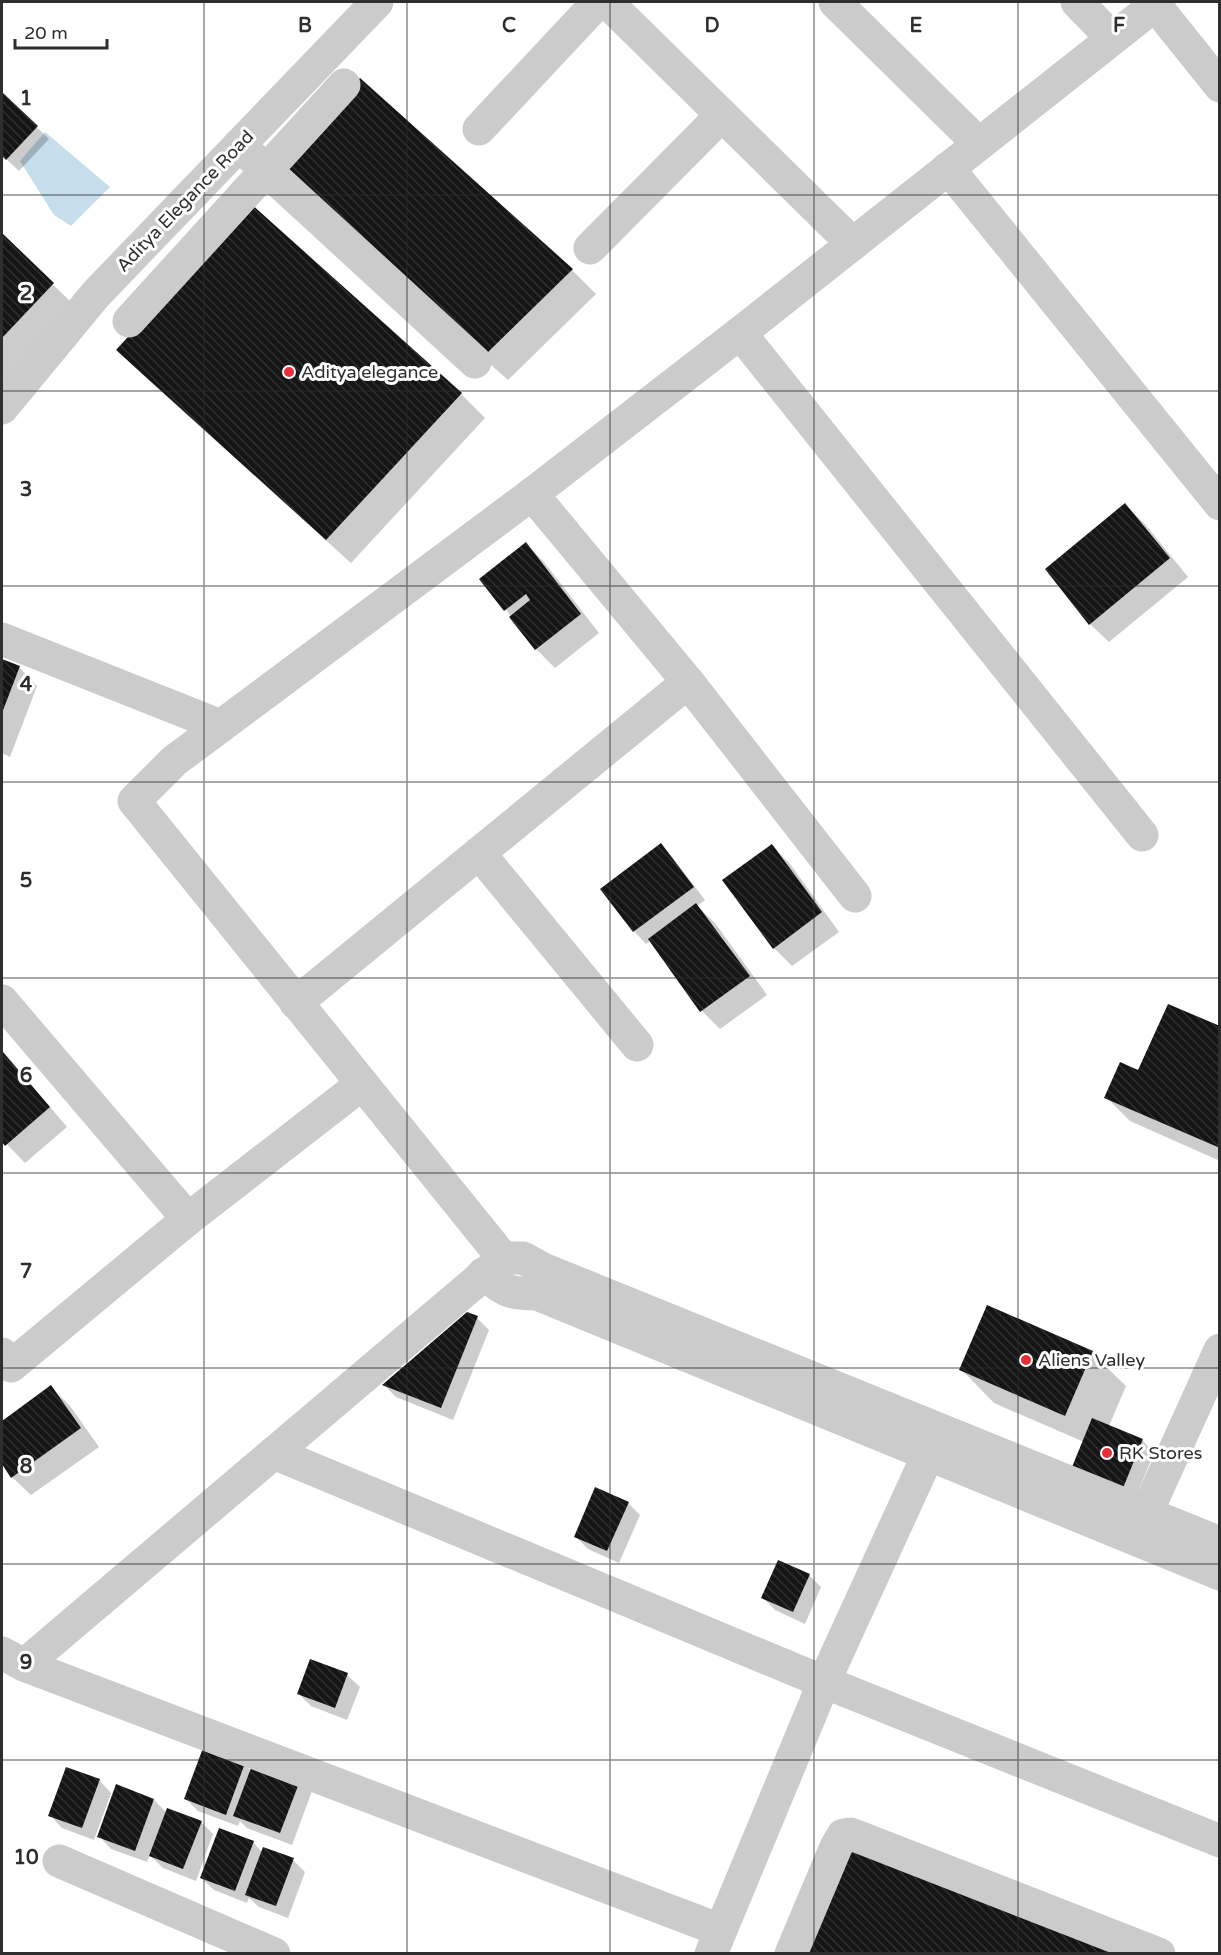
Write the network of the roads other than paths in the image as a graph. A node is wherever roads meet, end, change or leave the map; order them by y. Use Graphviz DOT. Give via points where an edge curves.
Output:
graph roads {
  1 [pos="377,2"];
  2 [pos="598,2"];
  3 [pos="607,2"];
  4 [pos="835,2"];
  5 [pos="1077,2"];
  6 [pos="1157,3"];
  7 [pos="1112,38"];
  8 [pos="344,85"];
  9 [pos="1220,86"];
  10 [pos="722,115"];
  11 [pos="478,129"];
  12 [pos="979,144"];
  13 [pos="232,152"];
  14 [pos="948,168"];
  15 [pos="259,178"];
  16 [pos="853,244"];
  17 [pos="590,249"];
  18 [pos="129,321"];
  19 [pos="740,333"];
  20 [pos="475,362"];
  21 [pos="2,408"];
  22 [pos="532,494"];
  23 [pos="1220,504"];
  24 [pos="2,639"];
  25 [pos="688,682"];
  26 [pos="221,726"];
  27 [pos="1142,834"];
  28 [pos="479,853"];
  29 [pos="855,896"];
  30 [pos="2,1001"];
  31 [pos="296,1003"];
  32 [pos="637,1045"];
  33 [pos="362,1084"];
  34 [pos="188,1219"];
  35 [pos="493,1266"];
  36 [pos="540,1282"];
  37 [pos="1220,1350"];
  38 [pos="5,1364"];
  39 [pos="274,1453"];
  40 [pos="928,1455"];
  41 [pos="1146,1514"];
  42 [pos="1220,1544"];
  43 [pos="1220,1574"];
  44 [pos="13,1659"];
  45 [pos="824,1682"];
  46 [pos="1220,1841"];
  47 [pos="59,1861"];
  48 [pos="716,1942"];
  49 [pos="274,1953"];
  50 [pos="791,1953"];
  51 [pos="1159,1953"];
  1 -- 13 [label="street, Aditya Elegance Road"];
  2 -- 11 [label="street"];
  3 -- 10 [label="street"];
  4 -- 12 [label="street"];
  5 -- 7 [label="street"];
  6 -- 7 [label="street"];
  6 -- 9 [label="street"];
  7 -- 12 [label="street"];
  8 -- 15 [label="street"];
  10 -- 16 [label="street"];
  10 -- 17 [label="street"];
  12 -- 14 [label="street"];
  13 -- 15 [label="street"];
  13 -- 21 [label="street, Aditya Elegance Road" via="96,294"];
  14 -- 16 [label="street"];
  14 -- 23 [label="street"];
  15 -- 18 [label="street"];
  15 -- 20 [label="street"];
  16 -- 19 [label="street"];
  19 -- 22 [label="street"];
  19 -- 27 [label="street"];
  22 -- 25 [label="street"];
  22 -- 26 [label="street"];
  24 -- 26 [label="street"];
  25 -- 28 [label="street"];
  25 -- 29 [label="street"];
  26 -- 31 [label="street" via="174,761 134,801"];
  28 -- 31 [label="street"];
  28 -- 32 [label="street"];
  30 -- 34 [label="street"];
  31 -- 33 [label="street"];
  33 -- 34 [label="street"];
  33 -- 35 [label="street"];
  34 -- 38 [label="street"];
  35 -- 36 [label="street" via="523,1258"];
  35 -- 39 [label="street"];
  36 -- 40 [label="street"];
  36 -- 41 [label="street"];
  37 -- 41 [label="street"];
  39 -- 44 [label="street"];
  39 -- 45 [label="street"];
  40 -- 43 [label="street"];
  40 -- 45 [label="street"];
  41 -- 42 [label="street"];
  44 -- 48 [label="street"];
  45 -- 46 [label="street"];
  45 -- 48 [label="street"];
  47 -- 49 [label="street"];
  50 -- 51 [label="street" via="836,1847 843,1835 850,1834"];
}
